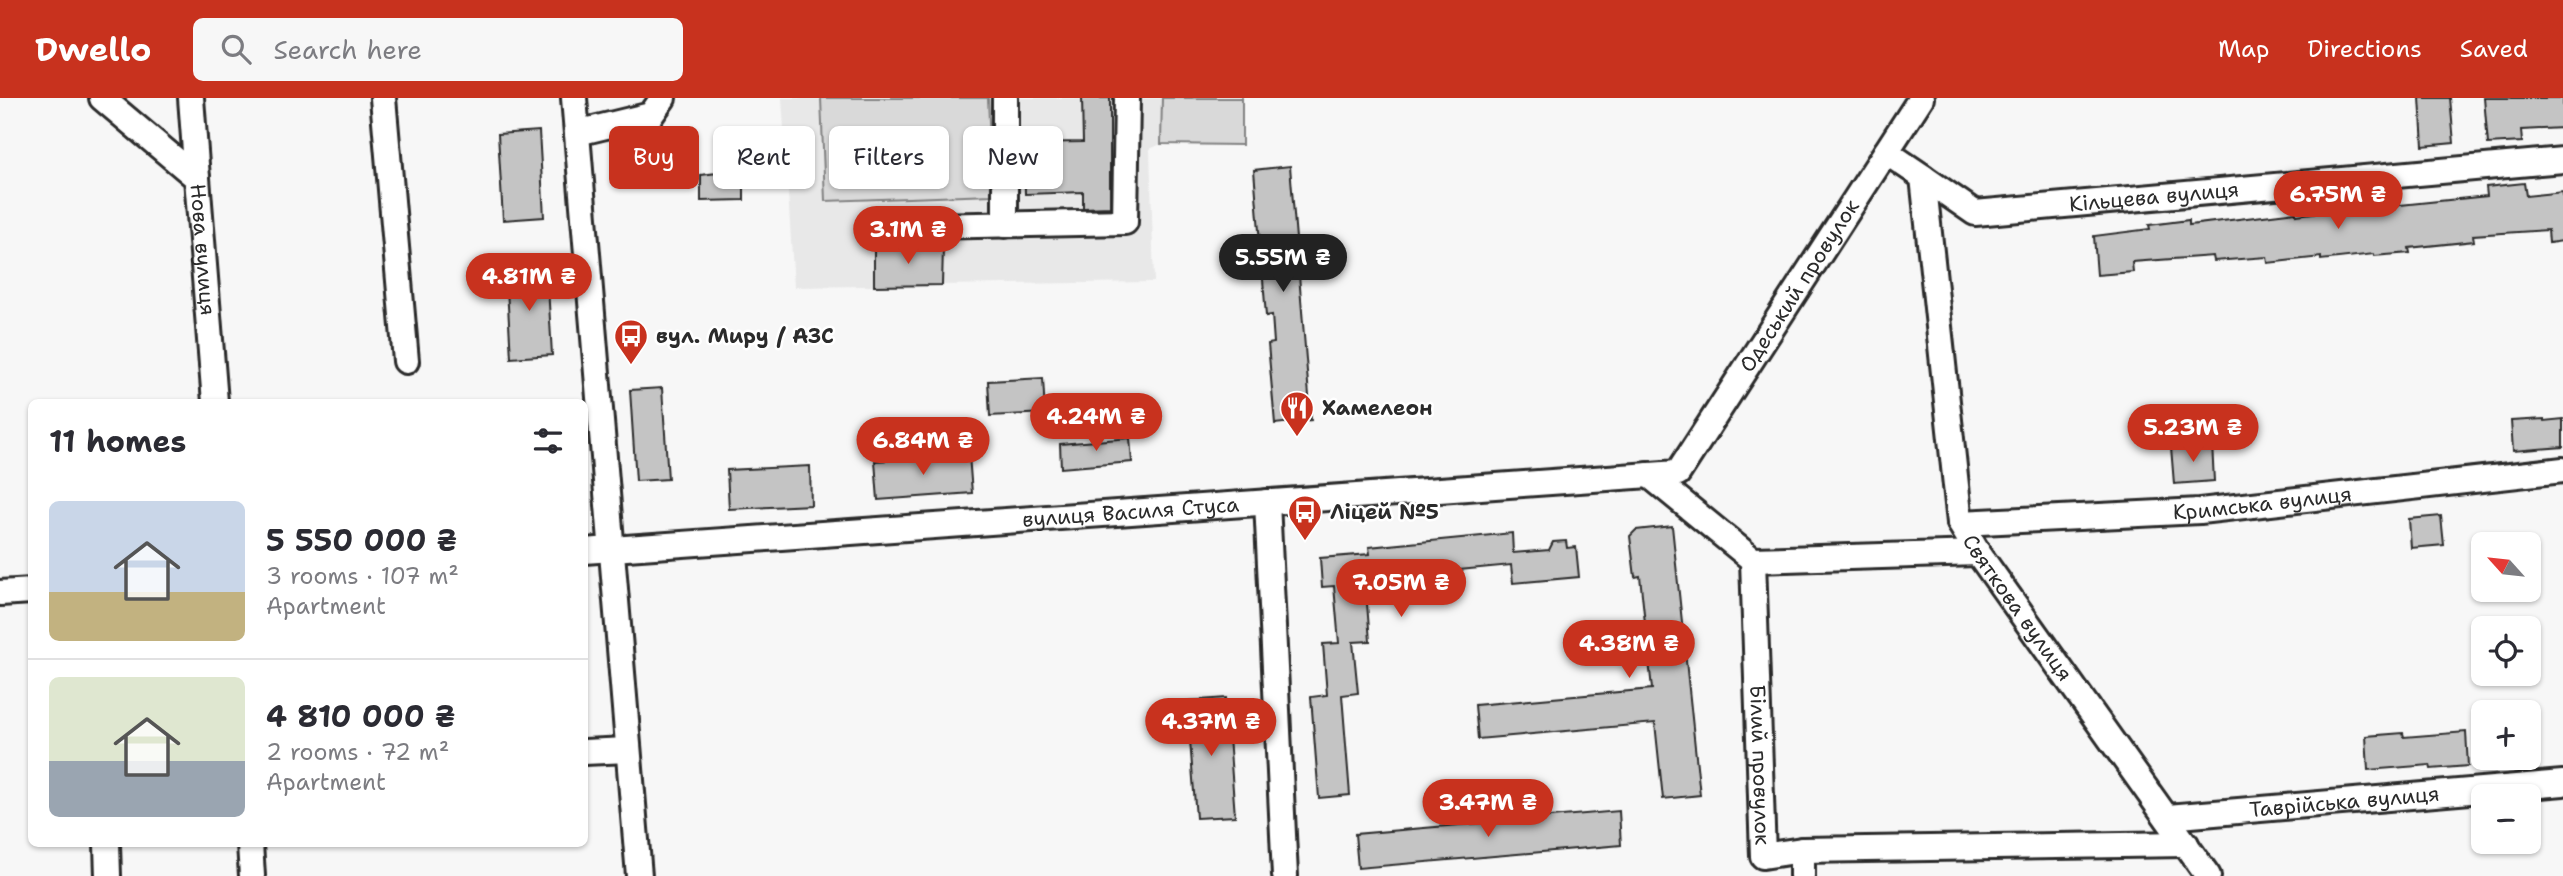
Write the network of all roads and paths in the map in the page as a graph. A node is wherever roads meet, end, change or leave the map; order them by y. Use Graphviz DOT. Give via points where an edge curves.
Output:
graph roads {
  1 [pos="102,98"];
  2 [pos="191,98"];
  3 [pos="383,98"];
  4 [pos="574,98"];
  5 [pos="663,98"];
  6 [pos="1005,98"];
  7 [pos="1127,98"];
  8 [pos="1921,98"];
  9 [pos="577,133"];
  10 [pos="1886,152"];
  11 [pos="2563,160"];
  12 [pos="1923,177"];
  13 [pos="197,178"];
  14 [pos="1005,225"];
  15 [pos="881,227"];
  16 [pos="406,361"];
  17 [pos="215,399"];
  18 [pos="2563,470"];
  19 [pos="1678,473"];
  20 [pos="1650,475"];
  21 [pos="1267,502"];
  22 [pos="1960,523"];
  23 [pos="610,549"];
  24 [pos="588,551"];
  25 [pos="1978,552"];
  26 [pos="1753,560"];
  27 [pos="28,591"];
  28 [pos="0,593"];
  29 [pos="628,750"];
  30 [pos="588,752"];
  31 [pos="2563,783"];
  32 [pos="2168,817"];
  33 [pos="2186,844"];
  34 [pos="107,847"];
  35 [pos="250,847"];
  36 [pos="1802,850"];
  37 [pos="108,876"];
  38 [pos="252,876"];
  39 [pos="639,876"];
  40 [pos="1286,876"];
  41 [pos="1802,876"];
  42 [pos="2208,876"];
  1 -- 13 [label="street, Нова вулиця"];
  2 -- 13 [label="street"];
  3 -- 16 [label="street"];
  4 -- 9 [label="street"];
  5 -- 9 [label="street" via="651,116"];
  6 -- 14 [label="street"];
  7 -- 14 [label="street" via="1125,222"];
  8 -- 10 [label="street, Одеський провулок"];
  9 -- 23 [label="street"];
  10 -- 12 [label="street"];
  10 -- 19 [label="street, Одеський провулок"];
  11 -- 12 [label="street, Кільцева вулиця" via="1975,213"];
  12 -- 22 [label="street, Святкова вулиця"];
  13 -- 17 [label="street, Нова вулиця"];
  14 -- 15 [label="street"];
  18 -- 22 [label="street, Кримська вулиця" via="2200,511"];
  19 -- 20 [label="street, вулиця Василя Стуса"];
  20 -- 21 [label="street, вулиця Василя Стуса"];
  20 -- 26 [label="street"];
  21 -- 23 [label="street, вулиця Василя Стуса"];
  21 -- 40 [label="street"];
  22 -- 25 [label="street, Святкова вулиця"];
  23 -- 24 [label="street, вулиця Василя Стуса"];
  23 -- 29 [label="street"];
  25 -- 26 [label="street"];
  25 -- 32 [label="street, Святкова вулиця"];
  26 -- 36 [label="street, Білий провулок" via="1763,856"];
  27 -- 28 [label="street"];
  29 -- 30 [label="street"];
  29 -- 39 [label="street"];
  31 -- 32 [label="street, Таврійська вулиця"];
  32 -- 33 [label="street, Святкова вулиця"];
  33 -- 36 [label="street, Білий провулок"];
  33 -- 42 [label="street, Святкова вулиця"];
  34 -- 37 [label="street"];
  35 -- 38 [label="street"];
  36 -- 41 [label="street"];
}
